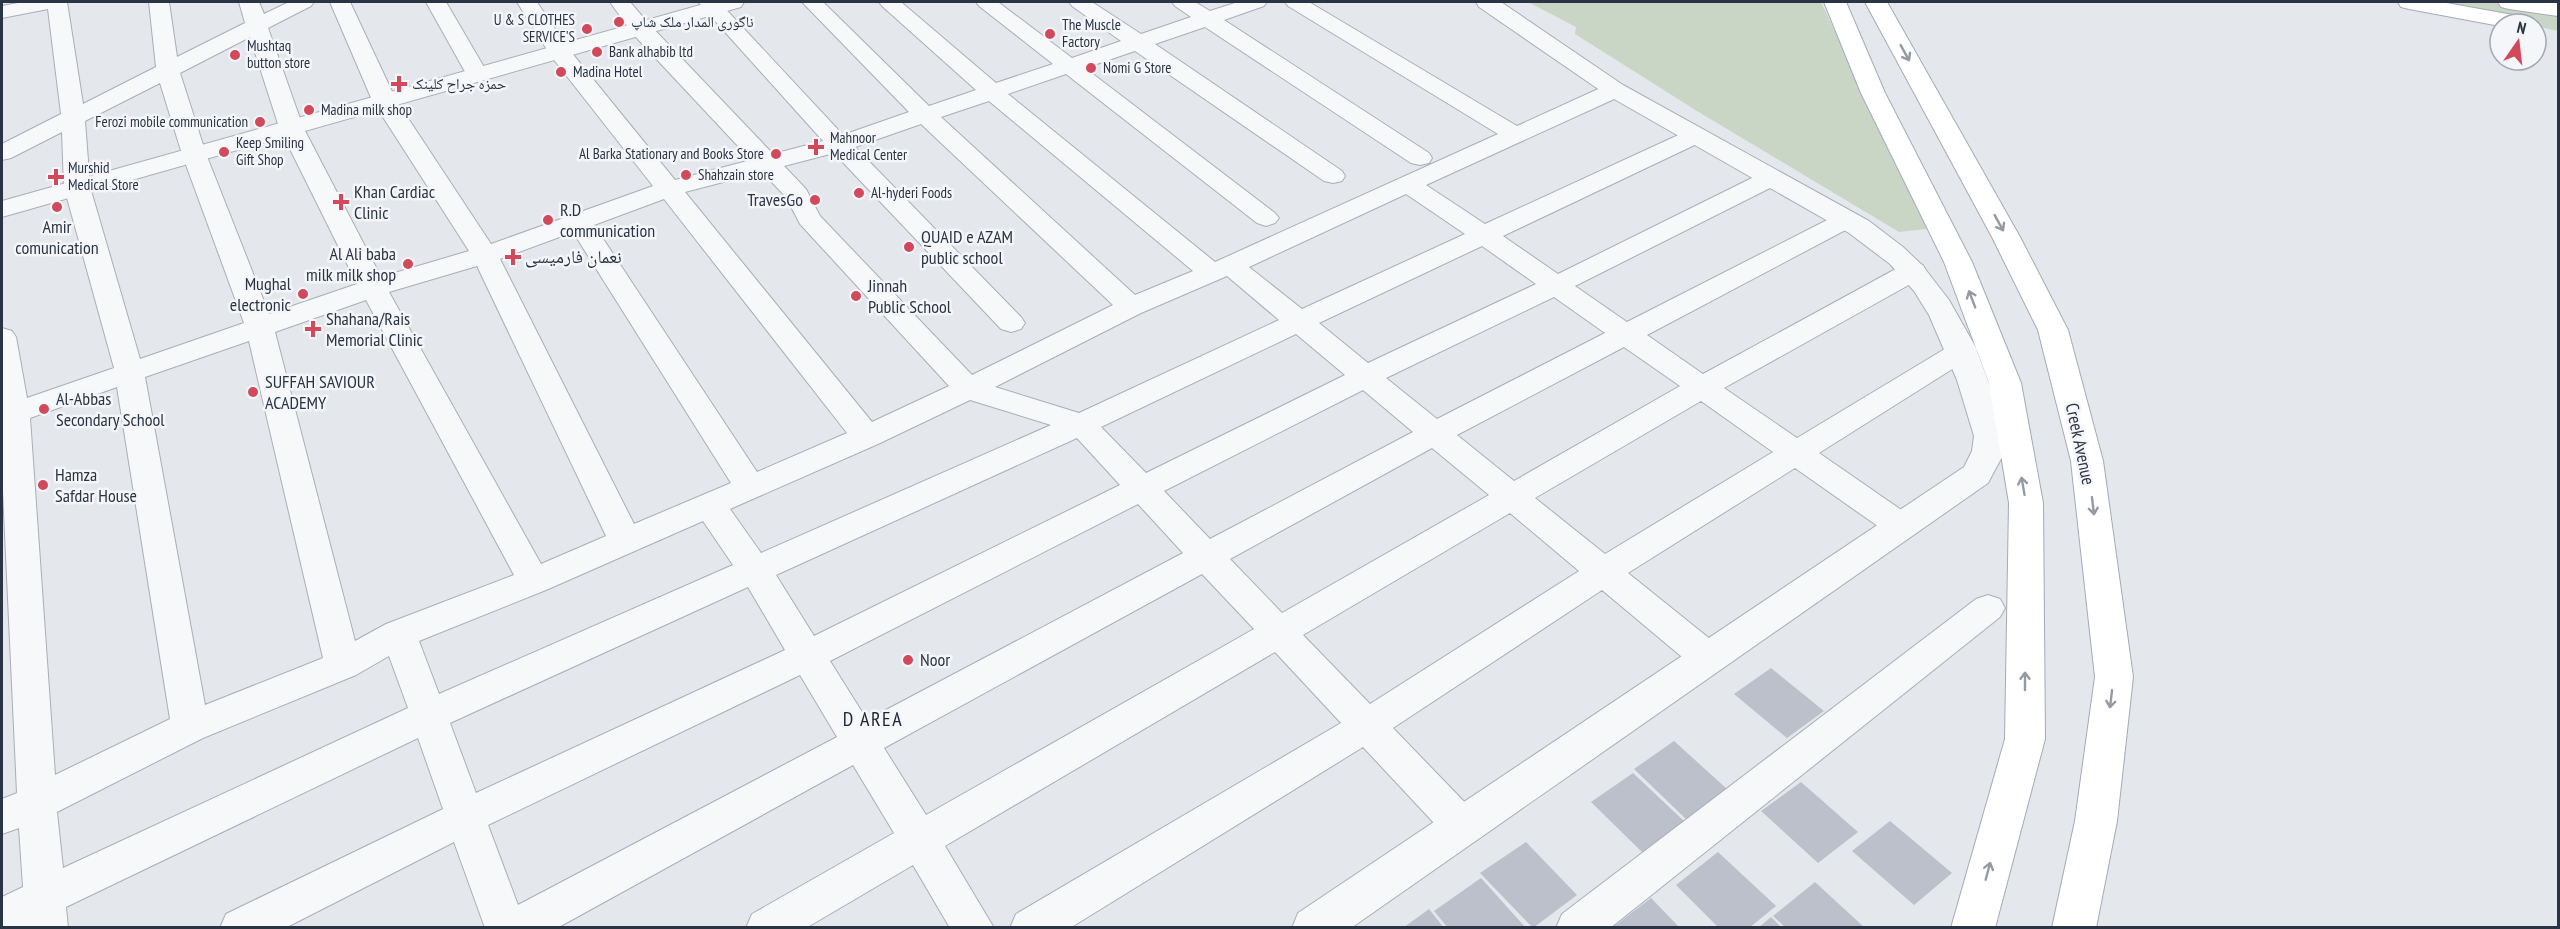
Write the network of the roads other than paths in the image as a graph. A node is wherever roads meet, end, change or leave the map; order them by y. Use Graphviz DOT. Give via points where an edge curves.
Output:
graph roads {
  1 [pos="51,2"];
  2 [pos="57,2"];
  3 [pos="159,2"];
  4 [pos="304,2"];
  5 [pos="339,2"];
  6 [pos="436,2"];
  7 [pos="527,2"];
  8 [pos="620,2"];
  9 [pos="812,2"];
  10 [pos="889,2"];
  11 [pos="986,2"];
  12 [pos="1079,2"];
  13 [pos="1182,2"];
  14 [pos="1257,2"];
  15 [pos="1295,2"];
  16 [pos="1487,2"];
  17 [pos="1835,2"];
  18 [pos="1876,2"];
  19 [pos="2409,2"];
  20 [pos="2508,2"];
  21 [pos="718,3"];
  22 [pos="2559,10"];
  23 [pos="2,12"];
  24 [pos="253,13"];
  25 [pos="2488,17"];
  26 [pos="1206,19"];
  27 [pos="640,28"];
  28 [pos="1136,43"];
  29 [pos="559,51"];
  30 [pos="1069,66"];
  31 [pos="168,71"];
  32 [pos="477,74"];
  33 [pos="1615,90"];
  34 [pos="992,92"];
  35 [pos="384,100"];
  36 [pos="925,114"];
  37 [pos="73,118"];
  38 [pos="291,127"];
  39 [pos="1516,135"];
  40 [pos="1695,136"];
  41 [pos="839,144"];
  42 [pos="2,153"];
  43 [pos="194,154"];
  44 [pos="768,162"];
  45 [pos="1414,171"];
  46 [pos="1333,176"];
  47 [pos="1769,178"];
  48 [pos="77,188"];
  49 [pos="668,189"];
  50 [pos="2,209"];
  51 [pos="1266,218"];
  52 [pos="1844,220"];
  53 [pos="579,222"];
  54 [pos="1484,235"];
  55 [pos="485,255"];
  56 [pos="1221,268"];
  57 [pos="1913,271"];
  58 [pos="1556,285"];
  59 [pos="374,288"];
  60 [pos="1131,306"];
  61 [pos="1299,320"];
  62 [pos="1011,323"];
  63 [pos="260,327"];
  64 [pos="1625,333"];
  65 [pos="2,337"];
  66 [pos="1963,350"];
  67 [pos="130,374"];
  68 [pos="1366,376"];
  69 [pos="1702,387"];
  70 [pos="968,390"];
  71 [pos="8,415"];
  72 [pos="1081,424"];
  73 [pos="1435,433"];
  74 [pos="867,437"];
  75 [pos="1796,452"];
  76 [pos="750,486"];
  77 [pos="1141,488"];
  78 [pos="1513,497"];
  79 [pos="709,505"];
  80 [pos="1901,526"];
  81 [pos="625,540"];
  82 [pos="1207,557"];
  83 [pos="756,571"];
  84 [pos="1603,572"];
  85 [pos="534,581"];
  86 [pos="1988,608"];
  87 [pos="1278,632"];
  88 [pos="399,634"];
  89 [pos="807,656"];
  90 [pos="1707,657"];
  91 [pos="343,665"];
  92 [pos="428,716"];
  93 [pos="1368,726"];
  94 [pos="190,727"];
  95 [pos="860,742"];
  96 [pos="37,803"];
  97 [pos="2,817"];
  98 [pos="465,817"];
  99 [pos="1462,826"];
  100 [pos="920,841"];
  101 [pos="46,912"];
  102 [pos="2,916"];
  103 [pos="241,927"];
  104 [pos="506,927"];
  105 [pos="516,927"];
  106 [pos="767,927"];
  107 [pos="973,927"];
  108 [pos="1031,927"];
  109 [pos="1314,927"];
  110 [pos="1577,927"];
  111 [pos="1973,927"];
  112 [pos="2074,927"];
  1 -- 23 [label="street"];
  2 -- 37 [label="street"];
  3 -- 31 [label="street"];
  4 -- 24 [label="street"];
  5 -- 35 [label="street"];
  6 -- 32 [label="street"];
  7 -- 29 [label="street"];
  8 -- 27 [label="street"];
  9 -- 36 [label="street"];
  10 -- 34 [label="street"];
  11 -- 30 [label="street"];
  12 -- 28 [label="street"];
  13 -- 26 [label="street"];
  14 -- 26 [label="street"];
  15 -- 39 [label="street"];
  16 -- 33 [label="street"];
  111 -- 17 [label="main road, one-way" via="2025,740 2026,503 2005,383 1958,262 1873,93"];
  18 -- 112 [label="main road, Creek Avenue, one-way" via="2053,330 2087,461 2114,677 2096,821"];
  19 -- 25 [label="main road"];
  20 -- 22 [label="main road"];
  21 -- 27 [label="street"];
  21 -- 41 [label="street"];
  24 -- 31 [label="street"];
  24 -- 38 [label="street"];
  26 -- 28 [label="street"];
  26 -- 45 [label="street"];
  27 -- 29 [label="street"];
  27 -- 44 [label="street"];
  28 -- 30 [label="street"];
  28 -- 46 [label="street"];
  29 -- 32 [label="street"];
  29 -- 49 [label="street"];
  30 -- 34 [label="street"];
  30 -- 51 [label="street"];
  31 -- 37 [label="street"];
  31 -- 43 [label="street"];
  32 -- 35 [label="street"];
  33 -- 39 [label="street"];
  33 -- 40 [label="street"];
  34 -- 36 [label="street"];
  34 -- 56 [label="street"];
  35 -- 38 [label="street"];
  35 -- 55 [label="street"];
  36 -- 41 [label="street"];
  36 -- 60 [label="street"];
  37 -- 42 [label="street"];
  37 -- 48 [label="street"];
  38 -- 43 [label="street"];
  38 -- 59 [label="street"];
  39 -- 45 [label="street"];
  40 -- 47 [label="street"];
  40 -- 54 [label="street"];
  41 -- 44 [label="street"];
  41 -- 62 [label="street"];
  43 -- 48 [label="street"];
  43 -- 63 [label="street"];
  44 -- 49 [label="street"];
  44 -- 70 [label="street" via="796,194 809,219"];
  45 -- 54 [label="street"];
  45 -- 56 [label="street"];
  47 -- 52 [label="street"];
  47 -- 58 [label="street"];
  48 -- 50 [label="street"];
  48 -- 67 [label="street"];
  49 -- 53 [label="street"];
  49 -- 74 [label="street"];
  52 -- 57 [label="street" via="1894,252"];
  52 -- 64 [label="street"];
  53 -- 55 [label="street"];
  53 -- 76 [label="street"];
  54 -- 58 [label="street"];
  54 -- 61 [label="street"];
  55 -- 59 [label="street"];
  55 -- 81 [label="street"];
  56 -- 60 [label="street"];
  56 -- 61 [label="street"];
  57 -- 66 [label="street" via="1948,320"];
  57 -- 69 [label="street"];
  58 -- 64 [label="street"];
  58 -- 68 [label="street"];
  59 -- 63 [label="street"];
  59 -- 85 [label="street"];
  60 -- 70 [label="street"];
  61 -- 68 [label="street"];
  61 -- 72 [label="street"];
  63 -- 67 [label="street"];
  63 -- 91 [label="street"];
  64 -- 69 [label="street"];
  64 -- 73 [label="street"];
  65 -- 71 [label="street"];
  66 -- 75 [label="street"];
  66 -- 80 [label="street" via="1985,414 1990,440 1987,458 1976,475"];
  67 -- 71 [label="street"];
  67 -- 94 [label="street"];
  68 -- 73 [label="street"];
  68 -- 77 [label="street"];
  69 -- 75 [label="street"];
  69 -- 78 [label="street"];
  70 -- 72 [label="street"];
  70 -- 74 [label="street"];
  71 -- 96 [label="street"];
  72 -- 77 [label="street"];
  72 -- 83 [label="street"];
  73 -- 78 [label="street"];
  73 -- 82 [label="street"];
  74 -- 76 [label="street"];
  75 -- 80 [label="street"];
  75 -- 84 [label="street"];
  76 -- 79 [label="street"];
  77 -- 82 [label="street"];
  77 -- 89 [label="street"];
  78 -- 84 [label="street"];
  78 -- 87 [label="street"];
  79 -- 81 [label="street"];
  79 -- 83 [label="street"];
  80 -- 90 [label="street"];
  81 -- 85 [label="street"];
  82 -- 87 [label="street"];
  82 -- 95 [label="street"];
  83 -- 89 [label="street"];
  83 -- 92 [label="street"];
  84 -- 90 [label="street"];
  84 -- 93 [label="street"];
  85 -- 88 [label="street"];
  86 -- 110 [label="street"];
  87 -- 93 [label="street"];
  87 -- 100 [label="street"];
  88 -- 91 [label="street"];
  88 -- 92 [label="street"];
  89 -- 95 [label="street"];
  89 -- 98 [label="street"];
  90 -- 99 [label="street"];
  91 -- 94 [label="street"];
  92 -- 98 [label="street"];
  92 -- 101 [label="street"];
  93 -- 99 [label="street"];
  93 -- 108 [label="street"];
  94 -- 96 [label="street"];
  95 -- 100 [label="street"];
  95 -- 105 [label="street"];
  96 -- 97 [label="street"];
  96 -- 101 [label="street"];
  98 -- 103 [label="street"];
  98 -- 104 [label="street"];
  99 -- 109 [label="street"];
  100 -- 106 [label="street"];
  100 -- 107 [label="street"];
  101 -- 102 [label="street"];
}
